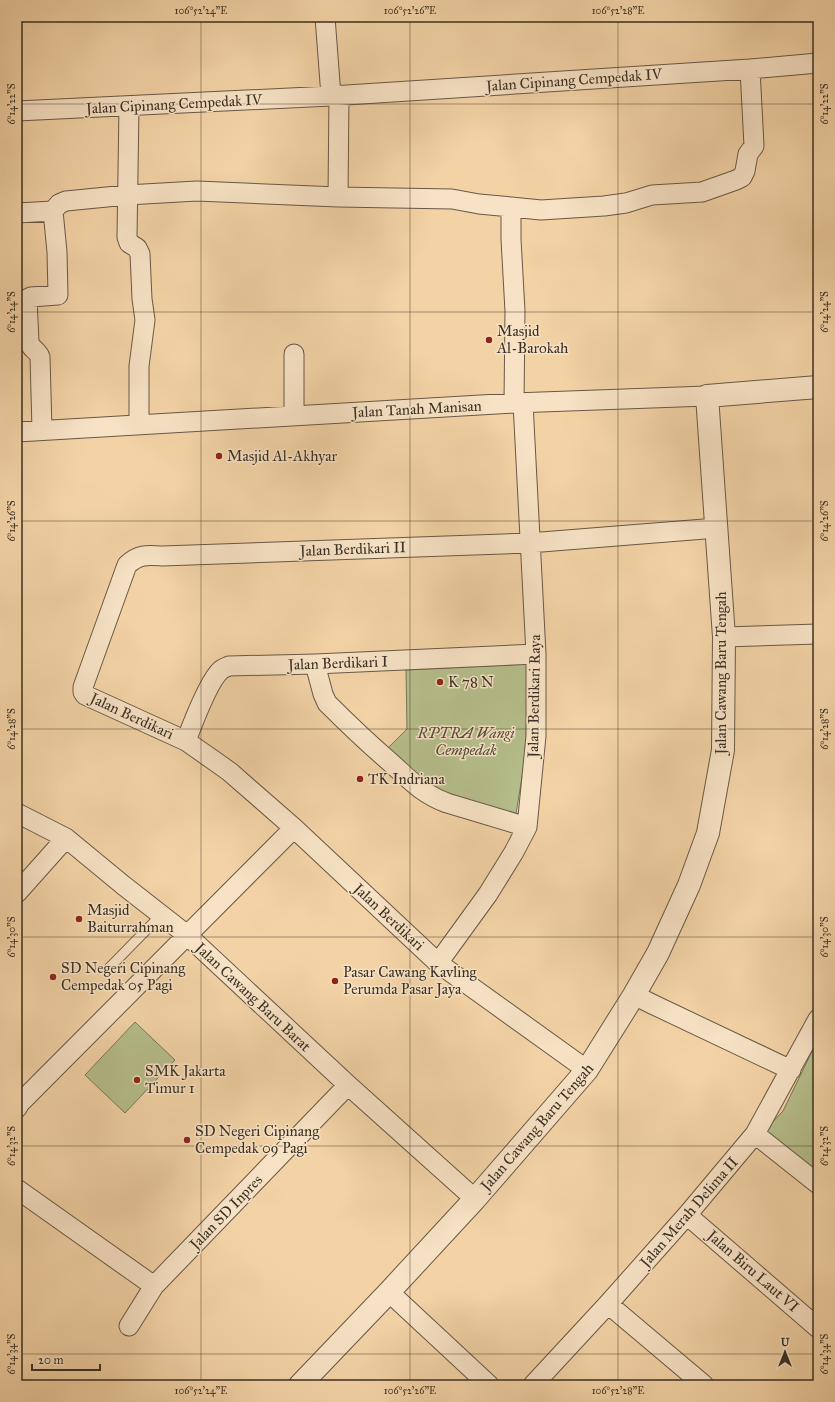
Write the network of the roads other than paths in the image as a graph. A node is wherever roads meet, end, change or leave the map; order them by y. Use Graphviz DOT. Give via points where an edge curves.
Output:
graph roads {
  1 [pos="325,17"];
  2 [pos="818,63"];
  3 [pos="750,69"];
  4 [pos="335,95"];
  5 [pos="129,106"];
  6 [pos="17,111"];
  7 [pos="127,195"];
  8 [pos="338,197"];
  9 [pos="511,207"];
  10 [pos="54,211"];
  11 [pos="17,213"];
  12 [pos="294,354"];
  13 [pos="818,387"];
  14 [pos="707,396"];
  15 [pos="518,403"];
  16 [pos="294,416"];
  17 [pos="139,425"];
  18 [pos="42,430"];
  19 [pos="17,432"];
  20 [pos="717,528"];
  21 [pos="529,543"];
  22 [pos="818,634"];
  23 [pos="724,637"];
  24 [pos="536,654"];
  25 [pos="315,664"];
  26 [pos="83,692"];
  27 [pos="186,741"];
  28 [pos="17,813"];
  29 [pos="527,827"];
  30 [pos="294,828"];
  31 [pos="66,838"];
  32 [pos="17,893"];
  33 [pos="161,915"];
  34 [pos="187,935"];
  35 [pos="438,963"];
  36 [pos="109,968"];
  37 [pos="634,995"];
  38 [pos="818,1020"];
  39 [pos="588,1070"];
  40 [pos="791,1070"];
  41 [pos="348,1085"];
  42 [pos="17,1108"];
  43 [pos="755,1134"];
  44 [pos="818,1184"];
  45 [pos="17,1188"];
  46 [pos="475,1199"];
  47 [pos="687,1215"];
  48 [pos="154,1286"];
  49 [pos="389,1292"];
  50 [pos="608,1304"];
  51 [pos="129,1326"];
  52 [pos="818,1328"];
  53 [pos="300,1385"];
  54 [pos="489,1385"];
  55 [pos="533,1385"];
  56 [pos="704,1385"];
  1 -- 4 [label="street"];
  2 -- 3 [label="street, Jalan Cipinang Cempedak IV"];
  3 -- 4 [label="street, Jalan Cipinang Cempedak IV"];
  3 -- 9 [label="street" via="754,146 748,154 742,177 702,192 652,195 611,205 541,210"];
  4 -- 5 [label="street, Jalan Cipinang Cempedak IV"];
  4 -- 8 [label="street"];
  5 -- 6 [label="street, Jalan Cipinang Cempedak IV"];
  5 -- 7 [label="street"];
  7 -- 8 [label="street" via="197,191"];
  7 -- 10 [label="street" via="66,201 59,204"];
  7 -- 17 [label="street" via="127,237 128,243 137,248 140,254 145,320 139,366"];
  8 -- 9 [label="street" via="452,199"];
  9 -- 15 [label="street, Jalan Berdikari Raya"];
  10 -- 11 [label="street"];
  10 -- 18 [label="street" via="58,295 27,299 29,342 40,357"];
  12 -- 16 [label="street"];
  13 -- 14 [label="street, Jalan Tanah Manisan"];
  14 -- 15 [label="street, Jalan Tanah Manisan"];
  14 -- 20 [label="street, Jalan Cawang Baru Tengah"];
  15 -- 16 [label="street, Jalan Tanah Manisan"];
  15 -- 21 [label="street, Jalan Berdikari Raya"];
  16 -- 17 [label="street, Jalan Tanah Manisan"];
  17 -- 18 [label="street, Jalan Tanah Manisan"];
  18 -- 19 [label="street, Jalan Tanah Manisan"];
  20 -- 21 [label="street, Jalan Berdikari II"];
  20 -- 23 [label="street, Jalan Cawang Baru Tengah"];
  21 -- 24 [label="street, Jalan Berdikari Raya"];
  21 -- 26 [label="street, Jalan Berdikari II" via="146,555 134,559 124,572"];
  22 -- 23 [label="street"];
  23 -- 37 [label="street, Jalan Cawang Baru Tengah" via="723,750 708,833 689,885 661,946"];
  24 -- 25 [label="street, Jalan Berdikari I"];
  24 -- 29 [label="street, Jalan Berdikari Raya" via="536,736"];
  25 -- 27 [label="street, Jalan Berdikari I" via="230,666 221,669 207,693"];
  25 -- 29 [label="street" via="327,703 422,791 435,799"];
  26 -- 27 [label="street, Jalan Berdikari"];
  27 -- 30 [label="street, Jalan Berdikari" via="230,772"];
  28 -- 31 [label="street, Jalan Cawang Baru Barat"];
  29 -- 35 [label="street, Jalan Berdikari Raya" via="488,894"];
  30 -- 34 [label="street"];
  30 -- 35 [label="street, Jalan Berdikari"];
  31 -- 32 [label="street"];
  31 -- 33 [label="street, Jalan Cawang Baru Barat"];
  33 -- 34 [label="street, Jalan Cawang Baru Barat"];
  33 -- 36 [label="lane"];
  34 -- 41 [label="street, Jalan Cawang Baru Barat"];
  34 -- 42 [label="street"];
  35 -- 39 [label="street, Jalan Berdikari"];
  37 -- 39 [label="street, Jalan Cawang Baru Tengah"];
  37 -- 40 [label="street"];
  38 -- 40 [label="street, Jalan Merah Delima II"];
  39 -- 46 [label="street, Jalan Cawang Baru Tengah"];
  40 -- 43 [label="street, Jalan Merah Delima II"];
  41 -- 46 [label="street, Jalan Cawang Baru Barat"];
  41 -- 48 [label="street, Jalan SD Inpres"];
  43 -- 44 [label="street"];
  43 -- 47 [label="street, Jalan Merah Delima II"];
  45 -- 48 [label="street"];
  46 -- 49 [label="street, Jalan Cawang Baru Tengah"];
  47 -- 50 [label="street, Jalan Merah Delima II"];
  47 -- 52 [label="street, Jalan Biru Laut VI"];
  48 -- 51 [label="street, Jalan SD Inpres"];
  49 -- 53 [label="street, Jalan Cawang Baru Tengah"];
  49 -- 54 [label="street"];
  50 -- 55 [label="street, Jalan Merah Delima II"];
  50 -- 56 [label="street"];
}
